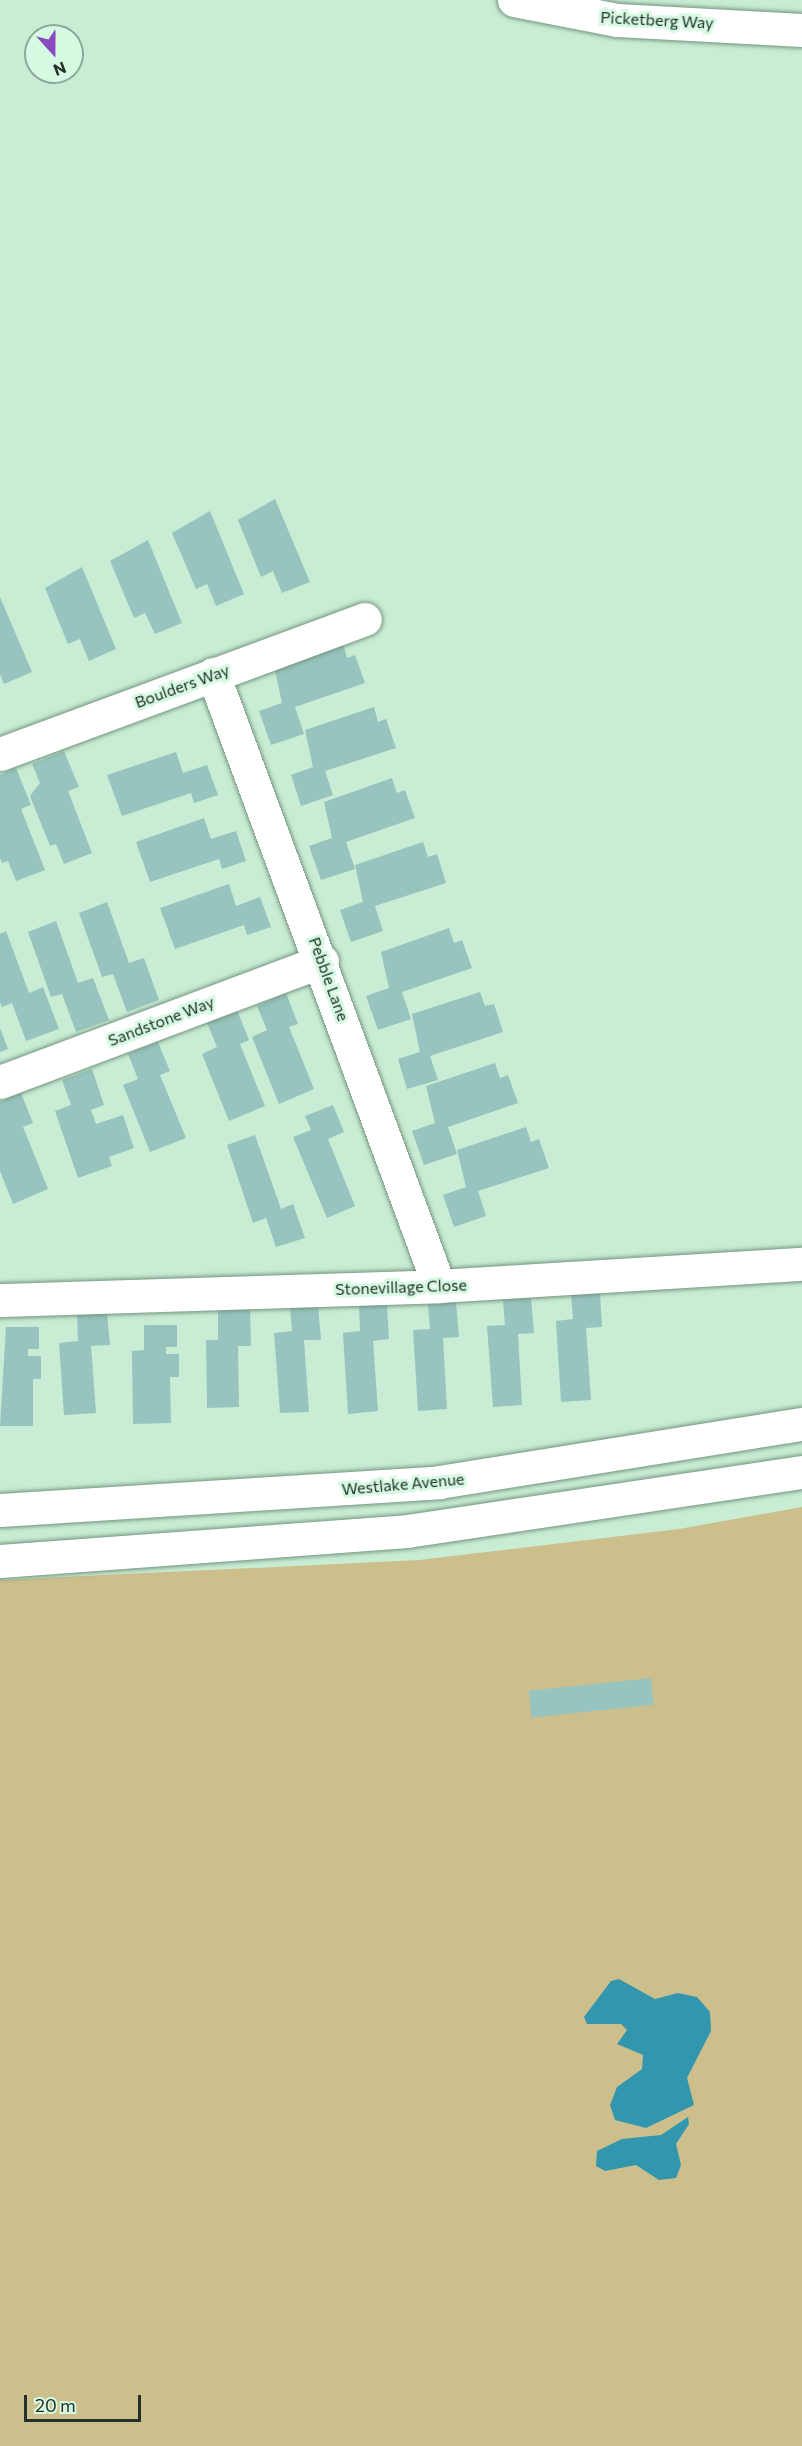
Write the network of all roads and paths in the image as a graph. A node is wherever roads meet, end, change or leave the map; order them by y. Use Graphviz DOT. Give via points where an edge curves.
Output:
graph roads {
  1 [pos="514,0"];
  2 [pos="802,30"];
  3 [pos="365,618"];
  4 [pos="213,674"];
  5 [pos="0,754"];
  6 [pos="322,961"];
  7 [pos="0,1082"];
  8 [pos="802,1264"];
  9 [pos="439,1286"];
  10 [pos="0,1300"];
  11 [pos="802,1424"];
  12 [pos="802,1472"];
  13 [pos="0,1510"];
  14 [pos="0,1561"];
  1 -- 2 [label="street, Picketberg Way" via="617,20"];
  3 -- 4 [label="street, Boulders Way"];
  4 -- 5 [label="street, Boulders Way"];
  4 -- 6 [label="street, Pebble Lane"];
  6 -- 7 [label="street, Sandstone Way"];
  6 -- 9 [label="street, Pebble Lane"];
  8 -- 9 [label="street, Stonevillage Close" via="698,1274"];
  9 -- 10 [label="street, Stonevillage Close"];
  11 -- 13 [label="street, Westlake Avenue" via="440,1482"];
  12 -- 14 [label="street" via="407,1531"];
}
